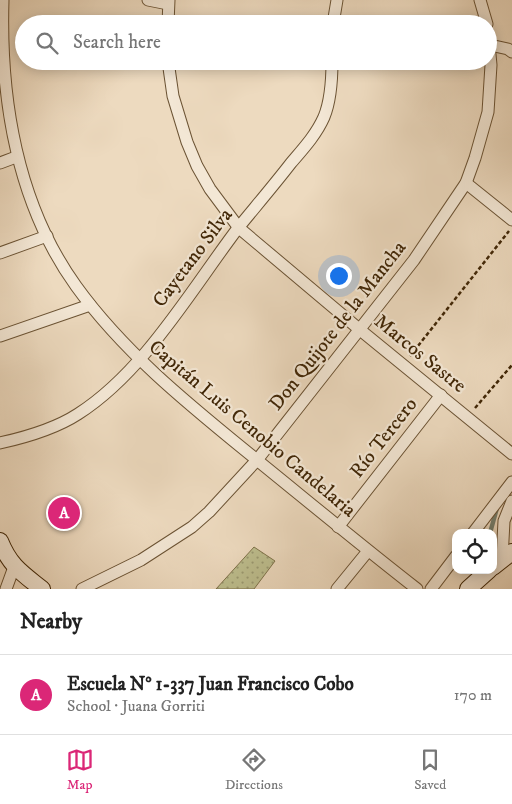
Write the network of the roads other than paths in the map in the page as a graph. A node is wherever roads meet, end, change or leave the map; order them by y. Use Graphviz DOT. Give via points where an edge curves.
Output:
graph roads {
  1 [pos="3,0"];
  2 [pos="148,0"];
  3 [pos="337,0"];
  4 [pos="168,2"];
  5 [pos="485,2"];
  6 [pos="168,15"];
  7 [pos="334,15"];
  8 [pos="486,15"];
  9 [pos="497,47"];
  10 [pos="512,52"];
  11 [pos="169,70"];
  12 [pos="331,70"];
  13 [pos="491,70"];
  14 [pos="2,76"];
  15 [pos="16,157"];
  16 [pos="0,162"];
  17 [pos="466,184"];
  18 [pos="512,220"];
  19 [pos="239,228"];
  20 [pos="46,236"];
  21 [pos="0,253"];
  22 [pos="90,305"];
  23 [pos="359,329"];
  24 [pos="0,336"];
  25 [pos="140,360"];
  26 [pos="441,395"];
  27 [pos="0,442"];
  28 [pos="512,454"];
  29 [pos="257,460"];
  30 [pos="512,482"];
  31 [pos="512,502"];
  32 [pos="338,527"];
  33 [pos="477,529"];
  34 [pos="0,541"];
  35 [pos="368,551"];
  36 [pos="503,559"];
  37 [pos="452,561"];
  38 [pos="14,567"];
  39 [pos="485,574"];
  40 [pos="6,589"];
  41 [pos="42,589"];
  42 [pos="82,589"];
  43 [pos="337,589"];
  44 [pos="417,589"];
  45 [pos="431,589"];
  46 [pos="468,589"];
  1 -- 14 [label="street, Capitán Luis Cenobio Candelaria"];
  2 -- 4 [label="street"];
  3 -- 7 [label="street"];
  4 -- 6 [label="street"];
  5 -- 8 [label="street"];
  9 -- 10 [label="street"];
  11 -- 19 [label="street, Marcos Sastre" via="173,96 197,166"];
  12 -- 19 [label="street, Cayetano Silva" via="324,116 314,135"];
  13 -- 17 [label="street, Don Quijote de la Mancha" via="488,112"];
  14 -- 15 [label="street, Capitán Luis Cenobio Candelaria"];
  15 -- 16 [label="street"];
  15 -- 20 [label="street, Capitán Luis Cenobio Candelaria"];
  17 -- 18 [label="street"];
  17 -- 23 [label="street, Don Quijote de la Mancha" via="414,260"];
  19 -- 23 [label="street, Marcos Sastre"];
  19 -- 25 [label="street, Cayetano Silva"];
  20 -- 21 [label="street"];
  20 -- 22 [label="street, Capitán Luis Cenobio Candelaria" via="64,269"];
  22 -- 24 [label="street"];
  22 -- 25 [label="street, Capitán Luis Cenobio Candelaria"];
  23 -- 26 [label="street, Marcos Sastre"];
  23 -- 29 [label="street, Don Quijote de la Mancha"];
  25 -- 27 [label="street, Cayetano Silva" via="105,394 78,414 49,429"];
  25 -- 29 [label="street, Capitán Luis Cenobio Candelaria"];
  26 -- 28 [label="street, Marcos Sastre"];
  26 -- 32 [label="street, Río Tercero"];
  29 -- 32 [label="street, Capitán Luis Cenobio Candelaria"];
  29 -- 42 [label="street, Don Quijote de la Mancha" via="192,527 140,560"];
  30 -- 33 [label="street"];
  31 -- 36 [label="street" via="504,522"];
  32 -- 35 [label="street, Capitán Luis Cenobio Candelaria"];
  34 -- 38 [label="street"];
  35 -- 43 [label="street"];
  35 -- 44 [label="street, Capitán Luis Cenobio Candelaria"];
  37 -- 45 [label="street"];
  38 -- 40 [label="street"];
  38 -- 41 [label="street"];
  39 -- 46 [label="street"];
}
